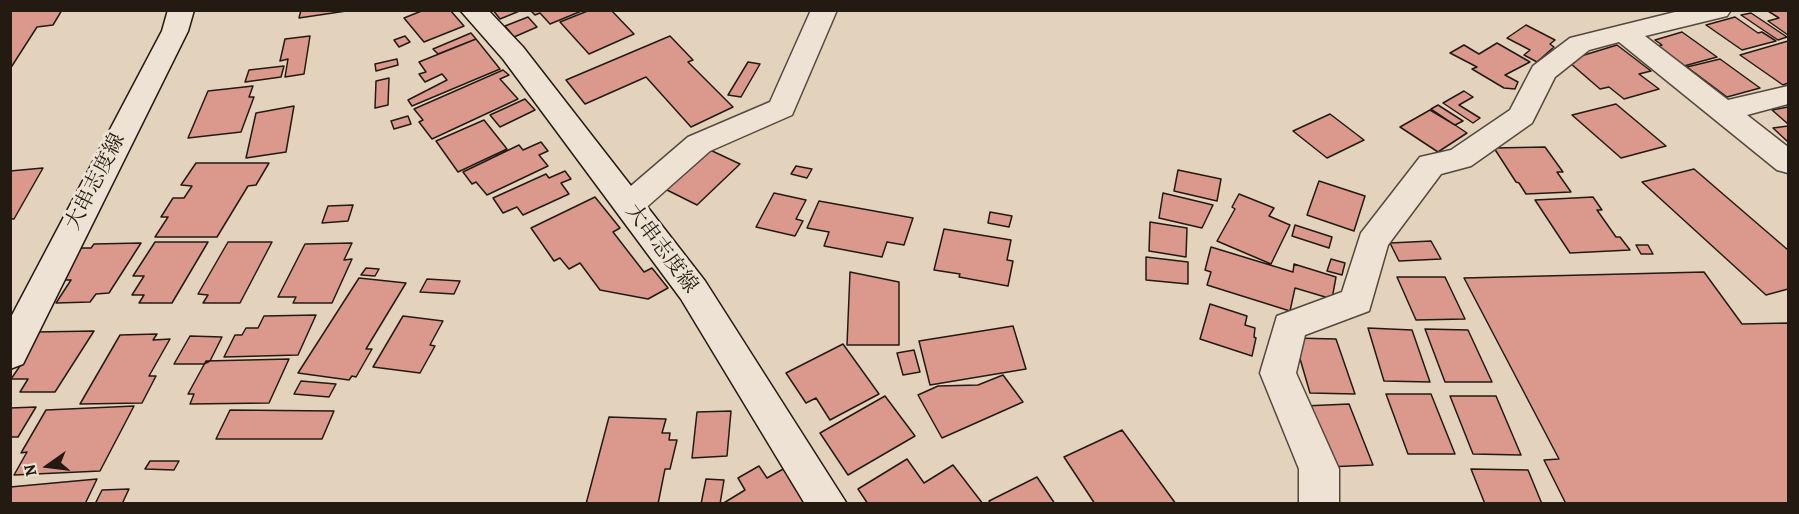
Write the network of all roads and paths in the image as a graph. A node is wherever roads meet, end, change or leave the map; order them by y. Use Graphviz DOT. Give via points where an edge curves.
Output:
graph roads {
  1 [pos="181,10"];
  2 [pos="474,10"];
  3 [pos="824,10"];
  4 [pos="1718,10"];
  5 [pos="1624,33"];
  6 [pos="1788,95"];
  7 [pos="1724,111"];
  8 [pos="1788,162"];
  9 [pos="629,206"];
  10 [pos="10,354"];
  11 [pos="827,504"];
  12 [pos="1319,504"];
  1 -- 10 [label="street, 大串志度線" via="175,31"];
  2 -- 9 [label="street, 大串志度線" via="513,53"];
  3 -- 9 [label="street" via="782,108 699,144"];
  4 -- 5 [label="street"];
  5 -- 7 [label="street"];
  5 -- 12 [label="street" via="1580,44 1543,72 1522,116 1460,159 1431,165 1373,242 1357,301 1289,326 1278,373 1319,469"];
  6 -- 7 [label="street"];
  7 -- 8 [label="street"];
  9 -- 11 [label="street, 大串志度線" via="693,290"];
}
